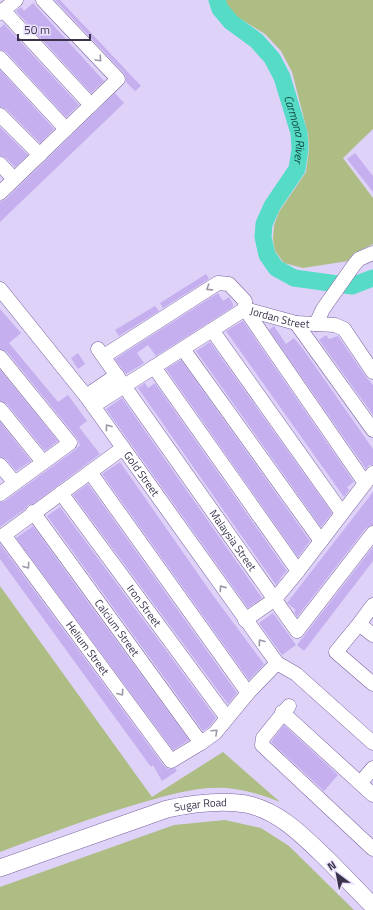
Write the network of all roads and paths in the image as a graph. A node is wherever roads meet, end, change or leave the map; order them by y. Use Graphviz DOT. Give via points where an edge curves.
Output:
graph roads {
  1 [pos="16,0"];
  2 [pos="43,0"];
  3 [pos="2,11"];
  4 [pos="0,58"];
  5 [pos="91,105"];
  6 [pos="0,115"];
  7 [pos="66,129"];
  8 [pos="40,155"];
  9 [pos="0,164"];
  10 [pos="14,179"];
  11 [pos="0,193"];
  12 [pos="373,253"];
  13 [pos="0,289"];
  14 [pos="245,309"];
  15 [pos="296,323"];
  16 [pos="316,324"];
  17 [pos="212,330"];
  18 [pos="183,349"];
  19 [pos="101,353"];
  20 [pos="0,357"];
  21 [pos="154,367"];
  22 [pos="373,372"];
  23 [pos="121,381"];
  24 [pos="90,401"];
  25 [pos="0,409"];
  26 [pos="373,430"];
  27 [pos="123,448"];
  28 [pos="43,462"];
  29 [pos="0,465"];
  30 [pos="90,472"];
  31 [pos="369,478"];
  32 [pos="15,483"];
  33 [pos="62,493"];
  34 [pos="0,494"];
  35 [pos="33,512"];
  36 [pos="342,513"];
  37 [pos="373,533"];
  38 [pos="321,541"];
  39 [pos="298,571"];
  40 [pos="275,599"];
  41 [pos="373,604"];
  42 [pos="245,620"];
  43 [pos="359,624"];
  44 [pos="373,635"];
  45 [pos="277,664"];
  46 [pos="373,684"];
  47 [pos="248,693"];
  48 [pos="227,718"];
  49 [pos="200,743"];
  50 [pos="373,743"];
  51 [pos="373,768"];
  52 [pos="360,783"];
  53 [pos="373,795"];
  54 [pos="373,849"];
  55 [pos="0,868"];
  56 [pos="373,906"];
  1 -- 3 [label="street"];
  2 -- 5 [label="street, one-way" via="118,80"];
  3 -- 5 [label="street"];
  4 -- 7 [label="street"];
  5 -- 7 [label="street"];
  6 -- 8 [label="street"];
  7 -- 8 [label="street"];
  8 -- 10 [label="street"];
  9 -- 10 [label="street"];
  10 -- 11 [label="street"];
  12 -- 16 [label="street" via="359,259 354,265"];
  13 -- 24 [label="street, Gold Street"];
  14 -- 15 [label="street, Jordan Street"];
  14 -- 17 [label="street"];
  14 -- 19 [label="street, Jordan Street, one-way" via="245,301 229,284 218,282"];
  14 -- 31 [label="street"];
  15 -- 16 [label="street, Jordan Street"];
  15 -- 26 [label="street"];
  16 -- 22 [label="street, Jordan Street" via="336,325 344,329"];
  17 -- 18 [label="street"];
  17 -- 36 [label="street"];
  18 -- 21 [label="street"];
  18 -- 38 [label="street"];
  19 -- 23 [label="street, Malaysia Street"];
  20 -- 28 [label="street" via="70,443"];
  21 -- 23 [label="street"];
  21 -- 39 [label="street"];
  23 -- 24 [label="street"];
  23 -- 40 [label="street, Malaysia Street"];
  27 -- 24 [label="street, Gold Street, one-way"];
  25 -- 28 [label="street"];
  27 -- 30 [label="street"];
  42 -- 27 [label="street, Gold Street, one-way"];
  28 -- 32 [label="street"];
  29 -- 32 [label="street"];
  30 -- 33 [label="street"];
  30 -- 47 [label="street"];
  31 -- 36 [label="street"];
  32 -- 34 [label="street"];
  33 -- 35 [label="street"];
  33 -- 48 [label="street, Iron Street"];
  35 -- 49 [label="street, Calcium Street"];
  35 -- 49 [label="street, Helium Street, one-way" via="4,535 170,761"];
  36 -- 38 [label="street"];
  37 -- 40 [label="street, Malaysia Street" via="297,631"];
  38 -- 39 [label="street"];
  39 -- 40 [label="street"];
  40 -- 42 [label="street"];
  41 -- 43 [label="street"];
  45 -- 42 [label="street, Gold Street, one-way"];
  43 -- 44 [label="street"];
  43 -- 46 [label="street" via="336,652"];
  45 -- 47 [label="street"];
  45 -- 50 [label="street" via="296,674"];
  47 -- 48 [label="street"];
  49 -- 48 [label="street, one-way" via="215,733"];
  51 -- 52 [label="street"];
  52 -- 53 [label="street"];
  52 -- 54 [label="street" via="286,709 261,742"];
  55 -- 56 [label="main road, Sugar Road" via="167,809 204,803 245,804 281,818 300,833"];
}
